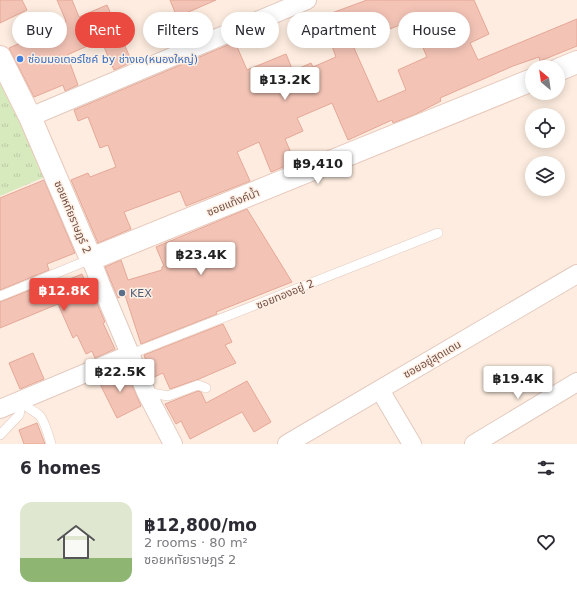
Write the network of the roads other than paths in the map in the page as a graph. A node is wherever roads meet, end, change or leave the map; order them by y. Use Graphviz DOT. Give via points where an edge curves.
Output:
graph roads {
  1 [pos="307,0"];
  2 [pos="0,57"];
  3 [pos="577,62"];
  4 [pos="565,67"];
  5 [pos="525,83"];
  6 [pos="30,118"];
  7 [pos="438,233"];
  8 [pos="91,259"];
  9 [pos="577,274"];
  10 [pos="0,296"];
  11 [pos="131,354"];
  12 [pos="577,382"];
  13 [pos="206,388"];
  14 [pos="380,390"];
  15 [pos="146,392"];
  16 [pos="22,400"];
  17 [pos="0,409"];
  18 [pos="0,435"];
  19 [pos="50,444"];
  20 [pos="174,444"];
  21 [pos="287,444"];
  22 [pos="412,444"];
  23 [pos="474,444"];
  1 -- 6 [label="street"];
  2 -- 6 [label="street, ซอยหทัยราษฎร์ 2"];
  3 -- 4 [label="street"];
  5 -- 8 [label="street, ซอยแท็งค์น้ำ"];
  6 -- 8 [label="street, ซอยหทัยราษฎร์ 2"];
  7 -- 11 [label="lane, ซอยทองอยู่ 2"];
  8 -- 10 [label="lane, ซอยแท็งค์น้ำ"];
  8 -- 11 [label="street, ซอยหทัยราษฎร์ 2"];
  9 -- 14 [label="street, ซอยอยู่สุดแดน"];
  11 -- 15 [label="street, ซอยหทัยราษฎร์ 2"];
  11 -- 16 [label="street"];
  12 -- 23 [label="street"];
  13 -- 15 [label="lane" via="198,385 168,396"];
  14 -- 21 [label="street, ซอยอยู่สุดแดน"];
  14 -- 22 [label="street"];
  15 -- 20 [label="street, ซอยหทัยราษฎร์ 2"];
  16 -- 17 [label="street"];
  16 -- 18 [label="lane" via="19,415"];
  16 -- 19 [label="lane" via="27,408 40,416"];
}
